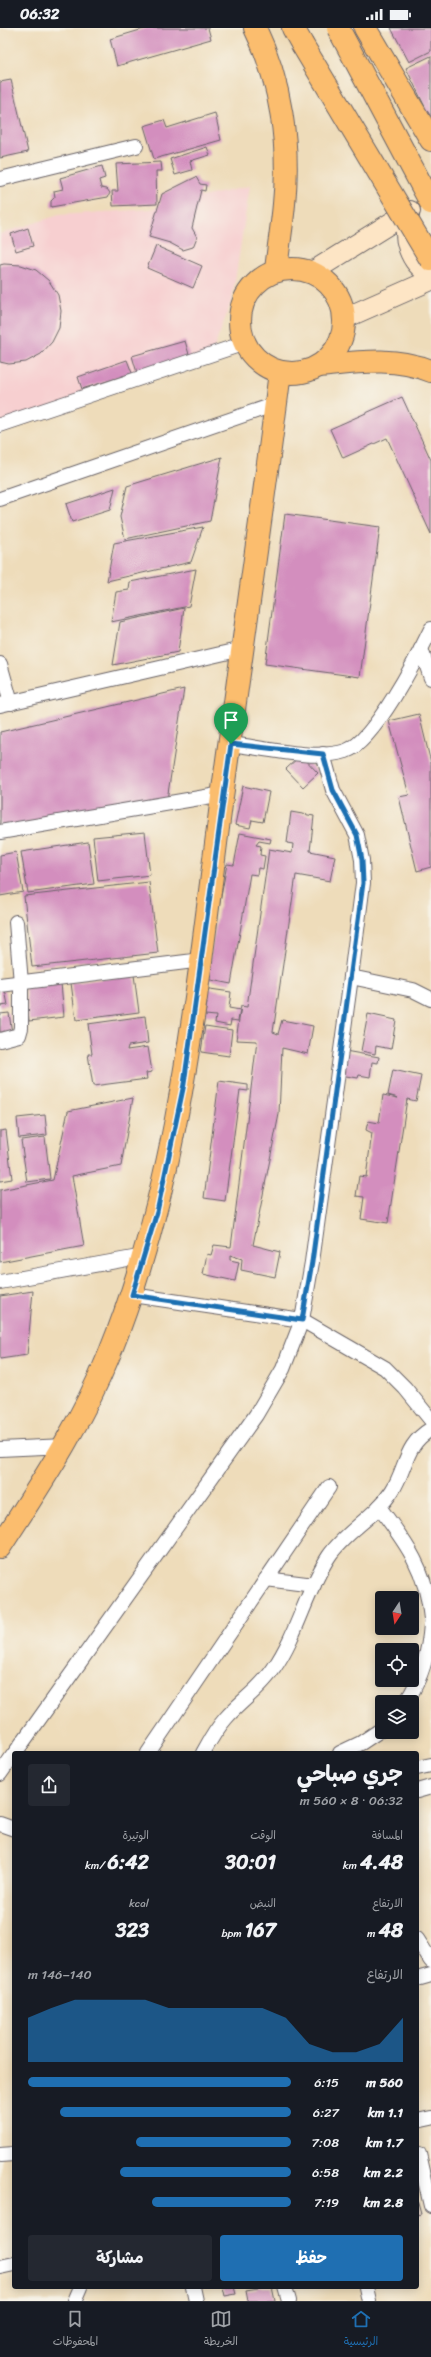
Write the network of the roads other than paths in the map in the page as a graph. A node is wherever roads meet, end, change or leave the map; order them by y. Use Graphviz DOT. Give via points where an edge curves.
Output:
graph roads {
  1 [pos="255,28"];
  2 [pos="338,28"];
  3 [pos="364,28"];
  4 [pos="298,36"];
  5 [pos="431,140"];
  6 [pos="136,146"];
  7 [pos="0,179"];
  8 [pos="431,190"];
  9 [pos="431,203"];
  10 [pos="410,211"];
  11 [pos="431,260"];
  12 [pos="276,271"];
  13 [pos="312,272"];
  14 [pos="431,275"];
  15 [pos="431,280"];
  16 [pos="345,318"];
  17 [pos="245,343"];
  18 [pos="319,366"];
  19 [pos="431,371"];
  20 [pos="280,372"];
  21 [pos="276,404"];
  22 [pos="0,425"];
  23 [pos="0,499"];
  24 [pos="431,629"];
  25 [pos="242,649"];
  26 [pos="421,649"];
  27 [pos="0,664"];
  28 [pos="431,678"];
  29 [pos="6,704"];
  30 [pos="231,744"];
  31 [pos="323,754"];
  32 [pos="223,794"];
  33 [pos="0,832"];
  34 [pos="16,922"];
  35 [pos="202,960"];
  36 [pos="351,977"];
  37 [pos="21,983"];
  38 [pos="0,985"];
  39 [pos="431,1000"];
  40 [pos="0,1040"];
  41 [pos="144,1256"];
  42 [pos="0,1282"];
  43 [pos="132,1295"];
  44 [pos="302,1320"];
  45 [pos="431,1420"];
  46 [pos="431,1429"];
  47 [pos="65,1446"];
  48 [pos="0,1449"];
  49 [pos="329,1487"];
  50 [pos="379,1507"];
  51 [pos="0,1546"];
  52 [pos="266,1579"];
  53 [pos="314,1585"];
  54 [pos="431,1619"];
  55 [pos="431,1624"];
  56 [pos="410,1695"];
  57 [pos="375,1734"];
  58 [pos="15,1751"];
  59 [pos="149,1751"];
  60 [pos="204,1751"];
  61 [pos="344,1751"];
  62 [pos="12,1756"];
  63 [pos="431,1765"];
  64 [pos="419,1768"];
  65 [pos="0,1774"];
  66 [pos="431,1787"];
  67 [pos="419,1790"];
  68 [pos="0,1824"];
  69 [pos="12,1828"];
  70 [pos="419,1942"];
  71 [pos="431,1961"];
  72 [pos="431,1975"];
  73 [pos="419,1978"];
  74 [pos="431,2118"];
  75 [pos="419,2121"];
  76 [pos="422,2153"];
  77 [pos="12,2154"];
  78 [pos="0,2155"];
  79 [pos="431,2206"];
  80 [pos="12,2264"];
  81 [pos="0,2267"];
  82 [pos="80,2289"];
  83 [pos="193,2289"];
  84 [pos="286,2289"];
  85 [pos="366,2289"];
  86 [pos="75,2301"];
  87 [pos="196,2301"];
  88 [pos="289,2301"];
  89 [pos="369,2301"];
  1 -- 12 [label="main road" via="274,82 285,146 284,205"];
  2 -- 9 [label="main road, bridge"];
  3 -- 5 [label="main road"];
  4 -- 11 [label="main road, bridge"];
  6 -- 7 [label="street"];
  8 -- 10 [label="main road" via="416,201"];
  10 -- 13 [label="main road"];
  10 -- 14 [label="main road" via="407,222 407,245 418,265"];
  12 -- 13 [label="main road" via="288,269"];
  12 -- 17 [label="main road" via="258,282 245,299 240,321"];
  13 -- 16 [label="main road" via="335,290"];
  15 -- 16 [label="main road"];
  16 -- 18 [label="main road" via="338,346"];
  17 -- 20 [label="main road" via="259,361"];
  17 -- 22 [label="street"];
  18 -- 19 [label="main road" via="395,361"];
  18 -- 20 [label="main road" via="304,372"];
  20 -- 21 [label="main road"];
  21 -- 23 [label="street"];
  21 -- 25 [label="main road"];
  24 -- 26 [label="street"];
  25 -- 29 [label="street"];
  25 -- 30 [label="main road"];
  26 -- 28 [label="street"];
  26 -- 31 [label="street" via="369,733 348,750"];
  27 -- 29 [label="street"];
  30 -- 31 [label="street"];
  30 -- 32 [label="main road"];
  31 -- 36 [label="street" via="333,790 357,835 362,860 363,883"];
  32 -- 33 [label="street"];
  32 -- 35 [label="main road"];
  34 -- 37 [label="street"];
  35 -- 37 [label="street"];
  35 -- 41 [label="main road" via="184,1084 157,1212"];
  36 -- 39 [label="street" via="413,990"];
  36 -- 44 [label="street"];
  37 -- 38 [label="street"];
  37 -- 40 [label="street" via="19,1035"];
  41 -- 42 [label="street"];
  41 -- 43 [label="main road"];
  43 -- 44 [label="street"];
  43 -- 47 [label="main road" via="108,1358"];
  44 -- 45 [label="street" via="385,1368"];
  44 -- 58 [label="street" via="283,1368 256,1415"];
  46 -- 50 [label="street" via="416,1440 409,1450 397,1482"];
  47 -- 48 [label="street"];
  47 -- 51 [label="main road"];
  49 -- 52 [label="street"];
  50 -- 53 [label="street" via="342,1540 329,1556"];
  50 -- 54 [label="street" via="411,1551 419,1567 426,1584"];
  52 -- 53 [label="street"];
  52 -- 59 [label="street"];
  53 -- 60 [label="street" via="275,1667 257,1689 226,1718"];
  55 -- 56 [label="street" via="427,1657"];
  57 -- 61 [label="street"];
  62 -- 65 [label="street"];
  63 -- 64 [label="street"];
  66 -- 67 [label="street"];
  68 -- 69 [label="street"];
  70 -- 71 [label="street"];
  72 -- 73 [label="street"];
  74 -- 75 [label="street"];
  76 -- 79 [label="street"];
  77 -- 78 [label="street"];
  80 -- 81 [label="street"];
  82 -- 86 [label="street"];
  83 -- 87 [label="street"];
  84 -- 88 [label="street"];
  85 -- 89 [label="street"];
}
